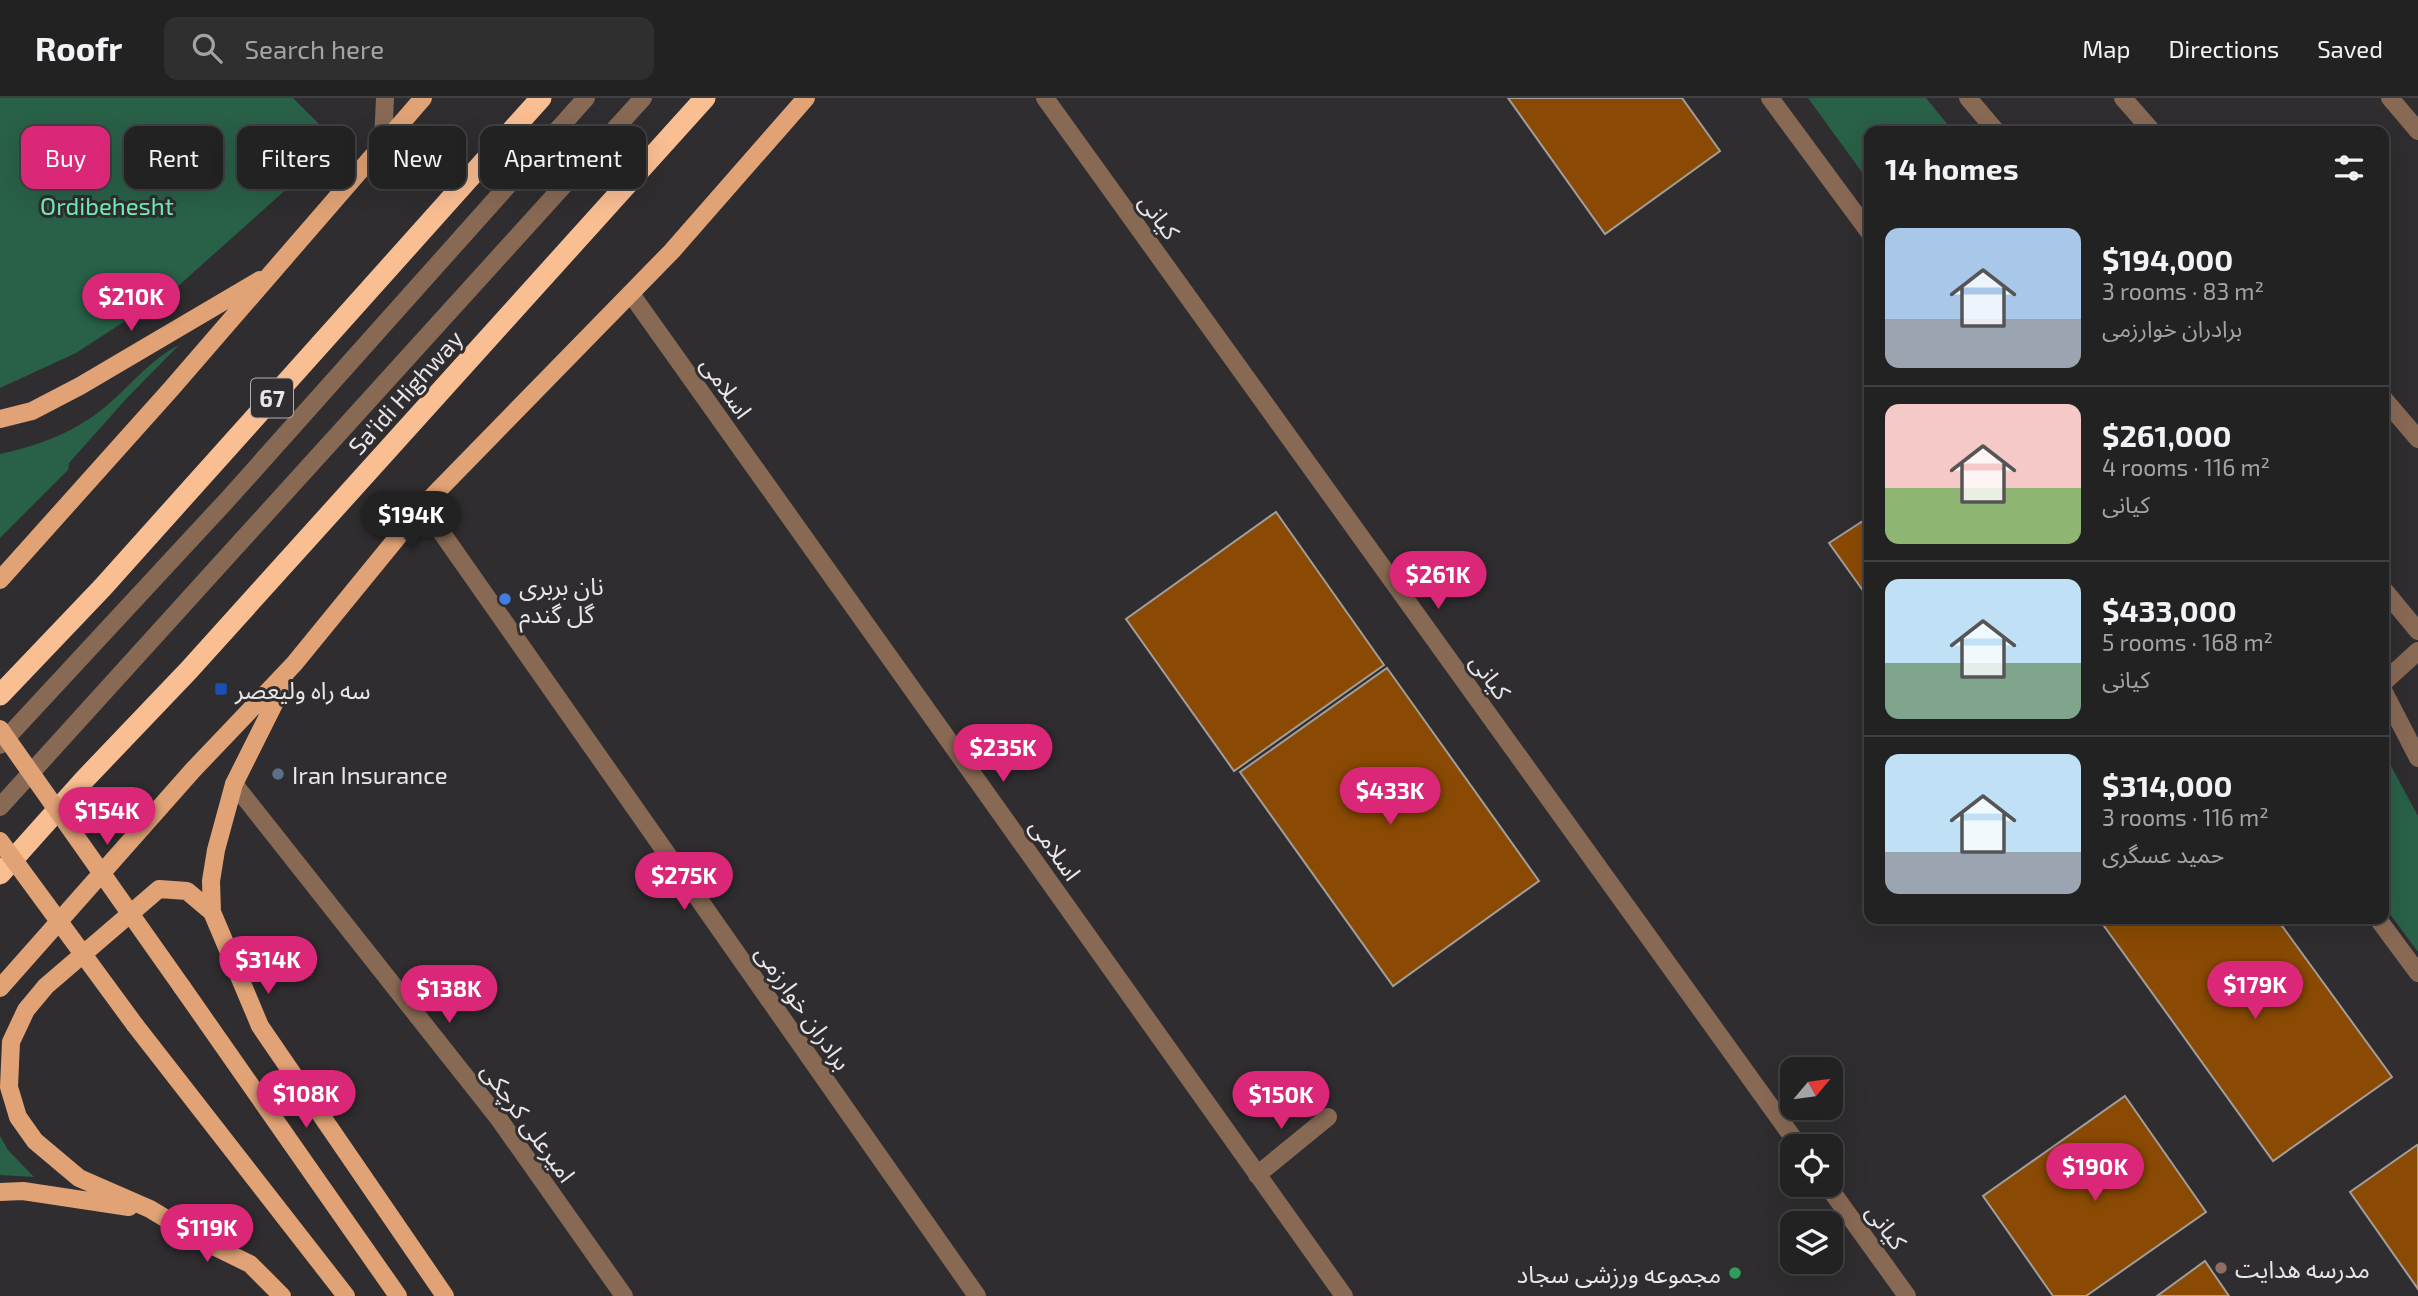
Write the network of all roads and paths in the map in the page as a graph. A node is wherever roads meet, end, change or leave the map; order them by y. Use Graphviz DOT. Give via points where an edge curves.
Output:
graph roads {
  1 [pos="384,98"];
  2 [pos="423,98"];
  3 [pos="541,98"];
  4 [pos="586,98"];
  5 [pos="643,98"];
  6 [pos="705,98"];
  7 [pos="806,98"];
  8 [pos="1045,98"];
  9 [pos="1770,98"];
  10 [pos="1968,98"];
  11 [pos="2123,98"];
  12 [pos="2390,98"];
  13 [pos="383,126"];
  14 [pos="398,126"];
  15 [pos="1992,126"];
  16 [pos="2147,126"];
  17 [pos="2418,131"];
  18 [pos="369,159"];
  19 [pos="1864,225"];
  20 [pos="272,273"];
  21 [pos="631,294"];
  22 [pos="2389,405"];
  23 [pos="0,419"];
  24 [pos="2418,439"];
  25 [pos="423,506"];
  26 [pos="0,580"];
  27 [pos="2389,596"];
  28 [pos="2418,631"];
  29 [pos="2418,650"];
  30 [pos="294,664"];
  31 [pos="2389,677"];
  32 [pos="0,695"];
  33 [pos="2389,702"];
  34 [pos="0,729"];
  35 [pos="0,745"];
  36 [pos="2418,758"];
  37 [pos="234,784"];
  38 [pos="0,807"];
  39 [pos="0,841"];
  40 [pos="0,874"];
  41 [pos="212,912"];
  42 [pos="2382,924"];
  43 [pos="2418,973"];
  44 [pos="0,988"];
  45 [pos="1328,1117"];
  46 [pos="1790,1134"];
  47 [pos="1257,1175"];
  48 [pos="0,1192"];
  49 [pos="1836,1197"];
  50 [pos="150,1209"];
  51 [pos="282,1296"];
  52 [pos="346,1296"];
  53 [pos="398,1296"];
  54 [pos="445,1296"];
  55 [pos="624,1296"];
  56 [pos="977,1296"];
  57 [pos="1343,1296"];
  58 [pos="1907,1296"];
  1 -- 13 [label="street"];
  2 -- 14 [label="main road"];
  3 -- 32 [label="highway, 67" via="103,587"];
  4 -- 35 [label="street" via="228,499"];
  5 -- 38 [label="street"];
  6 -- 40 [label="highway, Sa'idi Highway"];
  7 -- 21 [label="main road"];
  8 -- 46 [label="street, کیانی"];
  9 -- 19 [label="street"];
  10 -- 15 [label="street"];
  11 -- 16 [label="street"];
  12 -- 17 [label="street"];
  18 -- 20 [label="main road"];
  20 -- 23 [label="main road" via="80,386 32,411"];
  20 -- 26 [label="main road"];
  21 -- 25 [label="main road"];
  21 -- 47 [label="street, اسلامی"];
  22 -- 24 [label="street"];
  25 -- 30 [label="main road"];
  25 -- 56 [label="street, برادران خوارزمی"];
  27 -- 28 [label="street"];
  29 -- 31 [label="street"];
  30 -- 37 [label="main road"];
  30 -- 44 [label="main road" via="192,770"];
  33 -- 36 [label="street"];
  34 -- 53 [label="main road, bridge"];
  37 -- 41 [label="main road" via="216,850"];
  37 -- 55 [label="street, امیرعلی کرچکی" via="499,1119"];
  39 -- 52 [label="main road, bridge" via="135,1025"];
  41 -- 50 [label="main road" via="187,891 159,888 46,986 26,1010 11,1042 9,1087 18,1117 35,1142 79,1178"];
  41 -- 54 [label="main road" via="260,1026"];
  42 -- 43 [label="street"];
  45 -- 47 [label="street"];
  47 -- 57 [label="street, اسلامی"];
  48 -- 50 [label="main road" via="23,1191"];
  49 -- 58 [label="street, کیانی"];
  50 -- 51 [label="main road" via="250,1264"];
}
